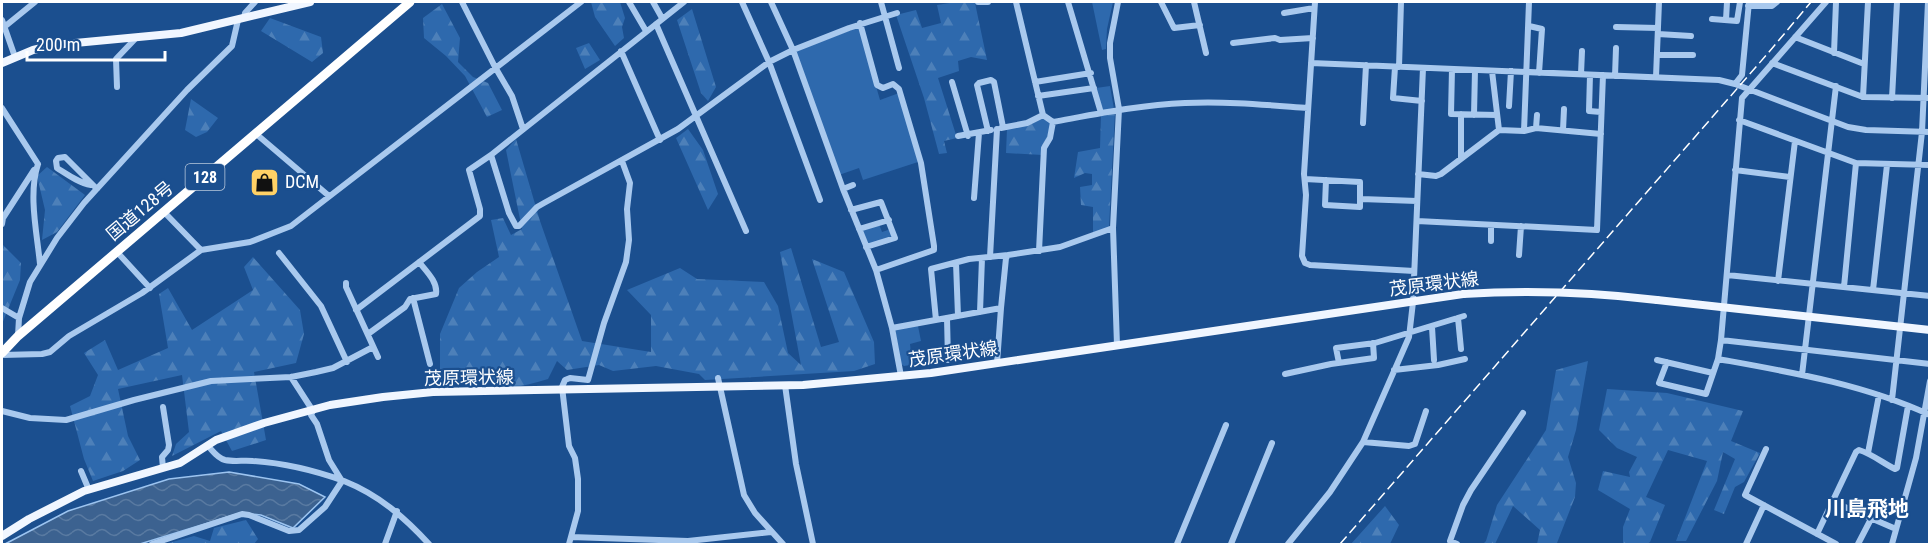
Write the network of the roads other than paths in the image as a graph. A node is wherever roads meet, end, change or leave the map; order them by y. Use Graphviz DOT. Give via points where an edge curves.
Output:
graph roads {
  1 [pos="35,2"];
  2 [pos="255,2"];
  3 [pos="310,2"];
  4 [pos="410,2"];
  5 [pos="462,2"];
  6 [pos="581,2"];
  7 [pos="629,2"];
  8 [pos="653,2"];
  9 [pos="684,2"];
  10 [pos="742,2"];
  11 [pos="771,2"];
  12 [pos="881,2"];
  13 [pos="978,2"];
  14 [pos="988,2"];
  15 [pos="1016,2"];
  16 [pos="1068,2"];
  17 [pos="1118,2"];
  18 [pos="1161,2"];
  19 [pos="1194,2"];
  20 [pos="1401,2"];
  21 [pos="1529,2"];
  22 [pos="1659,2"];
  23 [pos="1728,2"];
  24 [pos="1740,2"];
  25 [pos="1777,2"];
  26 [pos="1826,2"];
  27 [pos="1836,2"];
  28 [pos="1868,2"];
  29 [pos="1897,2"];
  30 [pos="1928,2"];
  31 [pos="1748,4"];
  32 [pos="1315,5"];
  33 [pos="897,13"];
  34 [pos="1284,13"];
  35 [pos="884,16"];
  36 [pos="662,18"];
  37 [pos="241,19"];
  38 [pos="1712,19"];
  39 [pos="2,20"];
  40 [pos="1726,20"];
  41 [pos="860,23"];
  42 [pos="656,24"];
  43 [pos="1200,25"];
  44 [pos="1529,26"];
  45 [pos="1616,27"];
  46 [pos="3,28"];
  47 [pos="646,31"];
  48 [pos="1658,31"];
  49 [pos="1691,36"];
  50 [pos="1795,37"];
  51 [pos="1313,38"];
  52 [pos="136,39"];
  53 [pos="1233,43"];
  54 [pos="1616,48"];
  55 [pos="793,50"];
  56 [pos="621,51"];
  57 [pos="1582,51"];
  58 [pos="1206,53"];
  59 [pos="1834,53"];
  60 [pos="1657,55"];
  61 [pos="1693,56"];
  62 [pos="15,57"];
  63 [pos="769,62"];
  64 [pos="2,63"];
  65 [pos="1311,63"];
  66 [pos="1772,63"];
  67 [pos="1864,64"];
  68 [pos="1366,65"];
  69 [pos="495,67"];
  70 [pos="1397,67"];
  71 [pos="899,68"];
  72 [pos="1423,68"];
  73 [pos="1452,69"];
  74 [pos="1475,70"];
  75 [pos="1492,71"];
  76 [pos="1511,71"];
  77 [pos="1526,72"];
  78 [pos="1091,73"];
  79 [pos="1539,73"];
  80 [pos="1581,74"];
  81 [pos="1590,75"];
  82 [pos="1603,75"];
  83 [pos="1615,76"];
  84 [pos="1656,77"];
  85 [pos="952,82"];
  86 [pos="1035,82"];
  87 [pos="1735,84"];
  88 [pos="117,87"];
  89 [pos="1836,87"];
  90 [pos="1094,88"];
  91 [pos="1749,89"];
  92 [pos="1038,96"];
  93 [pos="1863,97"];
  94 [pos="1892,98"];
  95 [pos="1927,98"];
  96 [pos="1422,101"];
  97 [pos="1509,106"];
  98 [pos="2,108"];
  99 [pos="1308,108"];
  100 [pos="1119,109"];
  101 [pos="1564,109"];
  102 [pos="1601,112"];
  103 [pos="1101,113"];
  104 [pos="1461,114"];
  105 [pos="1043,115"];
  106 [pos="1474,115"];
  107 [pos="1497,115"];
  108 [pos="1537,115"];
  109 [pos="697,116"];
  110 [pos="1739,120"];
  111 [pos="1832,121"];
  112 [pos="1053,122"];
  113 [pos="1363,123"];
  114 [pos="1000,128"];
  115 [pos="1536,128"];
  116 [pos="523,129"];
  117 [pos="1563,129"];
  118 [pos="1499,130"];
  119 [pos="988,131"];
  120 [pos="1524,131"];
  121 [pos="1926,132"];
  122 [pos="255,133"];
  123 [pos="979,133"];
  124 [pos="1600,134"];
  125 [pos="958,136"];
  126 [pos="968,136"];
  127 [pos="660,140"];
  128 [pos="1795,141"];
  129 [pos="1828,154"];
  130 [pos="491,155"];
  131 [pos="1461,158"];
  132 [pos="622,160"];
  133 [pos="1856,163"];
  134 [pos="38,164"];
  135 [pos="1919,164"];
  136 [pos="1887,165"];
  137 [pos="1929,165"];
  138 [pos="1735,171"];
  139 [pos="1418,174"];
  140 [pos="1791,177"];
  141 [pos="1305,179"];
  142 [pos="1326,180"];
  143 [pos="853,185"];
  144 [pos="94,187"];
  145 [pos="843,189"];
  146 [pos="329,196"];
  147 [pos="975,198"];
  148 [pos="1360,199"];
  149 [pos="820,201"];
  150 [pos="1417,201"];
  151 [pos="851,210"];
  152 [pos="164,212"];
  153 [pos="889,220"];
  154 [pos="1417,220"];
  155 [pos="2,224"];
  156 [pos="1491,225"];
  157 [pos="1521,226"];
  158 [pos="1113,228"];
  159 [pos="859,229"];
  160 [pos="746,231"];
  161 [pos="1491,241"];
  162 [pos="866,247"];
  163 [pos="201,250"];
  164 [pos="1039,251"];
  165 [pos="117,252"];
  166 [pos="279,253"];
  167 [pos="1008,255"];
  168 [pos="1519,255"];
  169 [pos="990,257"];
  170 [pos="982,258"];
  171 [pos="419,261"];
  172 [pos="956,263"];
  173 [pos="40,264"];
  174 [pos="876,270"];
  175 [pos="1414,271"];
  176 [pos="1727,275"];
  177 [pos="1778,280"];
  178 [pos="346,283"];
  179 [pos="1812,284"];
  180 [pos="1844,287"];
  181 [pos="150,288"];
  182 [pos="1873,290"];
  183 [pos="1904,293"];
  184 [pos="1929,296"];
  185 [pos="413,298"];
  186 [pos="1413,302"];
  187 [pos="1724,307"];
  188 [pos="2,308"];
  189 [pos="1001,308"];
  190 [pos="356,310"];
  191 [pos="980,312"];
  192 [pos="958,316"];
  193 [pos="1809,316"];
  194 [pos="20,318"];
  195 [pos="947,318"];
  196 [pos="936,320"];
  197 [pos="1900,326"];
  198 [pos="1432,327"];
  199 [pos="892,328"];
  200 [pos="1929,330"];
  201 [pos="1410,332"];
  202 [pos="368,334"];
  203 [pos="18,336"];
  204 [pos="1721,340"];
  205 [pos="1373,343"];
  206 [pos="1117,345"];
  207 [pos="373,347"];
  208 [pos="1461,349"];
  209 [pos="1805,350"];
  210 [pos="2,354"];
  211 [pos="378,357"];
  212 [pos="1465,359"];
  213 [pos="1718,359"];
  214 [pos="948,360"];
  215 [pos="1434,360"];
  216 [pos="1657,360"];
  217 [pos="1896,360"];
  218 [pos="347,362"];
  219 [pos="1667,362"];
  220 [pos="997,363"];
  221 [pos="1339,363"];
  222 [pos="430,364"];
  223 [pos="1929,364"];
  224 [pos="1394,370"];
  225 [pos="1713,373"];
  226 [pos="1285,374"];
  227 [pos="1802,375"];
  228 [pos="901,376"];
  229 [pos="291,377"];
  230 [pos="718,378"];
  231 [pos="1929,381"];
  232 [pos="785,385"];
  233 [pos="719,387"];
  234 [pos="563,391"];
  235 [pos="1879,395"];
  236 [pos="1892,400"];
  237 [pos="1908,406"];
  238 [pos="163,407"];
  239 [pos="2,411"];
  240 [pos="313,411"];
  241 [pos="1426,411"];
  242 [pos="1523,413"];
  243 [pos="1927,414"];
  244 [pos="1226,425"];
  245 [pos="1363,442"];
  246 [pos="1272,443"];
  247 [pos="208,446"];
  248 [pos="1766,449"];
  249 [pos="1868,453"];
  250 [pos="163,468"];
  251 [pos="81,471"];
  252 [pos="342,481"];
  253 [pos="89,490"];
  254 [pos="1831,501"];
  255 [pos="1764,505"];
  256 [pos="397,511"];
  257 [pos="1871,519"];
  258 [pos="1896,529"];
  259 [pos="771,532"];
  260 [pos="1817,534"];
  261 [pos="2,536"];
  262 [pos="571,537"];
  263 [pos="1448,543"];
  264 [pos="1892,543"];
  265 [pos="152,544"];
  266 [pos="385,544"];
  267 [pos="429,544"];
  268 [pos="569,544"];
  269 [pos="783,544"];
  270 [pos="813,544"];
  271 [pos="1178,544"];
  272 [pos="1231,544"];
  273 [pos="1288,544"];
  274 [pos="1457,544"];
  275 [pos="1746,544"];
  276 [pos="1836,544"];
  277 [pos="1858,544"];
  278 [pos="1900,544"];
  1 -- 46 [label="street"];
  2 -- 37 [label="street"];
  3 -- 37 [label="main road"];
  4 -- 122 [label="highway, 国道128号 / 128"];
  5 -- 69 [label="street"];
  6 -- 69 [label="street"];
  7 -- 47 [label="street"];
  8 -- 36 [label="street"];
  9 -- 36 [label="street"];
  10 -- 63 [label="street"];
  11 -- 55 [label="street"];
  12 -- 35 [label="street"];
  13 -- 14 [label="street"];
  15 -- 86 [label="street"];
  16 -- 78 [label="street"];
  17 -- 100 [label="street" via="1110,58"];
  18 -- 43 [label="street" via="1174,28"];
  19 -- 43 [label="street"];
  20 -- 70 [label="street"];
  21 -- 44 [label="street"];
  22 -- 48 [label="street"];
  23 -- 40 [label="street"];
  24 -- 40 [label="street" via="1737,21"];
  25 -- 31 [label="street" via="1774,6"];
  26 -- 50 [label="street"];
  27 -- 59 [label="street"];
  28 -- 67 [label="street"];
  29 -- 94 [label="street"];
  30 -- 95 [label="street"];
  31 -- 87 [label="street" via="1742,75"];
  32 -- 34 [label="street"];
  32 -- 51 [label="street"];
  33 -- 35 [label="street"];
  35 -- 41 [label="street"];
  35 -- 71 [label="street"];
  36 -- 42 [label="street"];
  37 -- 52 [label="main road"];
  37 -- 144 [label="street" via="232,46"];
  38 -- 40 [label="street"];
  39 -- 46 [label="street"];
  41 -- 55 [label="street"];
  41 -- 174 [label="street" via="877,84 883,88 893,84 899,89 921,162 934,246 934,250"];
  42 -- 47 [label="street"];
  42 -- 109 [label="street"];
  43 -- 58 [label="street"];
  44 -- 77 [label="street"];
  44 -- 79 [label="street" via="1542,28"];
  45 -- 48 [label="street"];
  46 -- 62 [label="street"];
  47 -- 56 [label="street"];
  48 -- 49 [label="street"];
  48 -- 60 [label="street"];
  50 -- 59 [label="street"];
  50 -- 66 [label="street"];
  51 -- 53 [label="street"];
  51 -- 65 [label="street"];
  52 -- 62 [label="main road" via="54,45"];
  52 -- 88 [label="street" via="116,59"];
  54 -- 83 [label="street"];
  55 -- 63 [label="street"];
  55 -- 145 [label="street"];
  56 -- 116 [label="street"];
  56 -- 127 [label="street"];
  57 -- 80 [label="street"];
  59 -- 67 [label="street"];
  60 -- 61 [label="street"];
  60 -- 84 [label="street"];
  62 -- 64 [label="main road"];
  63 -- 109 [label="street"];
  63 -- 149 [label="street"];
  65 -- 68 [label="street"];
  65 -- 99 [label="street"];
  66 -- 89 [label="street"];
  66 -- 91 [label="street"];
  67 -- 93 [label="street"];
  68 -- 70 [label="street"];
  68 -- 113 [label="street"];
  69 -- 116 [label="street" via="512,96"];
  69 -- 146 [label="street"];
  70 -- 72 [label="street"];
  70 -- 96 [label="street" via="1393,98"];
  72 -- 73 [label="street"];
  72 -- 96 [label="street"];
  73 -- 74 [label="street"];
  73 -- 104 [label="street" via="1451,114"];
  74 -- 75 [label="street"];
  74 -- 106 [label="street"];
  75 -- 76 [label="street"];
  75 -- 107 [label="street"];
  76 -- 77 [label="street"];
  76 -- 97 [label="street"];
  77 -- 79 [label="street"];
  77 -- 120 [label="street"];
  78 -- 86 [label="street"];
  78 -- 90 [label="street"];
  79 -- 80 [label="street"];
  80 -- 81 [label="street"];
  81 -- 82 [label="street"];
  81 -- 102 [label="street" via="1589,111"];
  82 -- 83 [label="street"];
  82 -- 102 [label="street"];
  83 -- 84 [label="street"];
  84 -- 87 [label="street"];
  85 -- 126 [label="street"];
  86 -- 92 [label="street"];
  87 -- 91 [label="street"];
  89 -- 93 [label="street"];
  89 -- 111 [label="street"];
  90 -- 92 [label="street"];
  90 -- 103 [label="street"];
  91 -- 110 [label="street" via="1742,98"];
  91 -- 111 [label="street"];
  92 -- 105 [label="street"];
  93 -- 94 [label="street"];
  94 -- 95 [label="street"];
  95 -- 121 [label="street"];
  96 -- 139 [label="street"];
  98 -- 134 [label="street"];
  99 -- 100 [label="street" via="1210,103"];
  99 -- 141 [label="street"];
  100 -- 103 [label="street"];
  100 -- 158 [label="street"];
  101 -- 117 [label="street"];
  102 -- 124 [label="street"];
  103 -- 112 [label="street"];
  104 -- 106 [label="street"];
  104 -- 131 [label="street"];
  105 -- 112 [label="street"];
  105 -- 114 [label="street" via="1028,123"];
  106 -- 107 [label="street"];
  107 -- 118 [label="street"];
  108 -- 115 [label="street"];
  109 -- 127 [label="street"];
  109 -- 160 [label="street"];
  110 -- 128 [label="street"];
  110 -- 138 [label="street"];
  111 -- 121 [label="street" via="1856,129"];
  111 -- 129 [label="street"];
  112 -- 164 [label="street" via="1044,148"];
  114 -- 119 [label="street"];
  114 -- 119 [label="street" via="994,82 979,82"];
  114 -- 169 [label="street"];
  115 -- 117 [label="street"];
  115 -- 120 [label="street"];
  116 -- 130 [label="street"];
  117 -- 124 [label="street"];
  118 -- 120 [label="street"];
  118 -- 131 [label="street"];
  119 -- 123 [label="street"];
  121 -- 135 [label="street"];
  122 -- 146 [label="street"];
  122 -- 152 [label="highway, 国道128号 / 128"];
  123 -- 126 [label="street"];
  123 -- 147 [label="street"];
  124 -- 157 [label="street" via="1597,230"];
  125 -- 126 [label="street"];
  127 -- 132 [label="street"];
  128 -- 129 [label="street"];
  128 -- 140 [label="street"];
  129 -- 133 [label="street"];
  129 -- 179 [label="street"];
  130 -- 132 [label="street" via="516,226 537,207"];
  130 -- 171 [label="street" via="469,170 480,216"];
  131 -- 139 [label="street" via="1436,176"];
  132 -- 234 [label="street" via="630,183 626,262 588,380 565,380"];
  133 -- 136 [label="street"];
  133 -- 180 [label="street"];
  134 -- 155 [label="street"];
  134 -- 173 [label="street" via="33,204"];
  135 -- 136 [label="street"];
  135 -- 137 [label="street"];
  135 -- 183 [label="street"];
  136 -- 182 [label="street"];
  138 -- 140 [label="street"];
  138 -- 176 [label="street"];
  139 -- 150 [label="street"];
  140 -- 177 [label="street"];
  141 -- 142 [label="street"];
  141 -- 175 [label="street" via="1305,263"];
  142 -- 148 [label="street" via="1360,182"];
  142 -- 148 [label="street" via="1325,205 1358,208"];
  143 -- 145 [label="street"];
  144 -- 144 [label="street" via="65,157 58,158 57,168"];
  144 -- 173 [label="street"];
  145 -- 151 [label="street"];
  146 -- 163 [label="street" via="291,226 250,242"];
  148 -- 150 [label="street"];
  150 -- 154 [label="street"];
  151 -- 153 [label="street" via="882,202"];
  151 -- 159 [label="street"];
  152 -- 163 [label="street"];
  152 -- 165 [label="highway, 国道128号 / 128"];
  153 -- 159 [label="street"];
  153 -- 162 [label="street" via="895,238"];
  154 -- 156 [label="street"];
  154 -- 175 [label="street"];
  156 -- 157 [label="street"];
  156 -- 161 [label="street"];
  157 -- 168 [label="street"];
  158 -- 164 [label="street" via="1082,241"];
  158 -- 206 [label="street"];
  159 -- 162 [label="street"];
  162 -- 174 [label="street"];
  163 -- 181 [label="street"];
  164 -- 167 [label="street"];
  165 -- 181 [label="street"];
  165 -- 203 [label="highway, 国道128号 / 128"];
  166 -- 218 [label="street" via="321,306"];
  167 -- 169 [label="street"];
  167 -- 189 [label="street"];
  169 -- 170 [label="street"];
  170 -- 172 [label="street"];
  170 -- 191 [label="street"];
  171 -- 185 [label="street" via="437,292"];
  171 -- 190 [label="street"];
  172 -- 192 [label="street"];
  172 -- 196 [label="street" via="931,269"];
  173 -- 194 [label="street" via="30,282"];
  174 -- 199 [label="street"];
  175 -- 186 [label="street"];
  176 -- 177 [label="street"];
  176 -- 187 [label="street"];
  177 -- 179 [label="street"];
  178 -- 190 [label="street"];
  179 -- 180 [label="street"];
  179 -- 193 [label="street"];
  180 -- 182 [label="street"];
  181 -- 210 [label="street" via="65,338 50,352"];
  182 -- 183 [label="street"];
  183 -- 184 [label="street"];
  183 -- 197 [label="street"];
  185 -- 202 [label="street"];
  185 -- 222 [label="street"];
  186 -- 187 [label="main road, 茂原環状線, bridge" via="1462,294 1552,291"];
  186 -- 201 [label="street"];
  186 -- 206 [label="main road, 茂原環状線"];
  187 -- 193 [label="main road, 茂原環状線"];
  187 -- 204 [label="street"];
  188 -- 194 [label="street"];
  189 -- 191 [label="street"];
  189 -- 220 [label="street"];
  190 -- 202 [label="street"];
  191 -- 192 [label="street"];
  192 -- 195 [label="street"];
  193 -- 197 [label="main road, 茂原環状線"];
  193 -- 209 [label="street"];
  194 -- 203 [label="street"];
  195 -- 196 [label="street"];
  195 -- 214 [label="street"];
  196 -- 199 [label="street"];
  197 -- 200 [label="main road, 茂原環状線"];
  197 -- 217 [label="street"];
  198 -- 201 [label="street"];
  198 -- 208 [label="street" via="1461,317"];
  198 -- 215 [label="street"];
  199 -- 228 [label="street"];
  201 -- 205 [label="street"];
  201 -- 224 [label="street"];
  202 -- 207 [label="street"];
  203 -- 210 [label="highway, 国道128号 / 128"];
  204 -- 209 [label="street"];
  204 -- 213 [label="street"];
  205 -- 221 [label="street" via="1374,358"];
  205 -- 221 [label="street" via="1336,348"];
  206 -- 220 [label="main road, 茂原環状線"];
  207 -- 211 [label="street"];
  207 -- 218 [label="street"];
  209 -- 217 [label="street"];
  209 -- 227 [label="street"];
  212 -- 224 [label="street"];
  213 -- 225 [label="street"];
  213 -- 227 [label="street"];
  216 -- 219 [label="street"];
  217 -- 223 [label="street"];
  217 -- 236 [label="street"];
  218 -- 229 [label="street"];
  219 -- 225 [label="street"];
  219 -- 225 [label="street" via="1659,383 1706,394"];
  220 -- 228 [label="main road, 茂原環状線"];
  221 -- 226 [label="street"];
  224 -- 245 [label="street"];
  227 -- 235 [label="street"];
  228 -- 232 [label="main road, 茂原環状線"];
  229 -- 239 [label="street" via="211,381 66,420 30,418"];
  229 -- 240 [label="street"];
  230 -- 233 [label="street"];
  231 -- 243 [label="street"];
  232 -- 233 [label="main road, 茂原環状線"];
  232 -- 270 [label="street"];
  233 -- 234 [label="main road, 茂原環状線"];
  233 -- 259 [label="street" via="744,495"];
  234 -- 240 [label="main road, 茂原環状線" via="433,392 330,405"];
  234 -- 262 [label="street" via="569,446 578,479 578,511"];
  235 -- 236 [label="street"];
  235 -- 249 [label="street"];
  236 -- 237 [label="street"];
  237 -- 243 [label="street"];
  237 -- 249 [label="street" via="1897,468"];
  238 -- 250 [label="street" via="169,445 162,457"];
  240 -- 247 [label="main road, 茂原環状線" via="264,423"];
  240 -- 252 [label="street" via="311,415 326,452"];
  241 -- 245 [label="street" via="1415,444"];
  242 -- 263 [label="street" via="1471,489"];
  243 -- 258 [label="street"];
  244 -- 271 [label="street"];
  245 -- 273 [label="street" via="1330,492"];
  246 -- 272 [label="street"];
  247 -- 250 [label="main road, 茂原環状線"];
  247 -- 252 [label="street" via="225,460 294,467"];
  248 -- 255 [label="street" via="1745,495"];
  249 -- 254 [label="street" via="1856,452"];
  250 -- 253 [label="main road, 茂原環状線"];
  251 -- 253 [label="street"];
  252 -- 256 [label="street"];
  252 -- 265 [label="street" via="319,513 295,532 242,514"];
  253 -- 261 [label="main road, 茂原環状線"];
  254 -- 257 [label="street"];
  254 -- 260 [label="street"];
  255 -- 260 [label="street"];
  255 -- 275 [label="street"];
  256 -- 266 [label="street"];
  256 -- 267 [label="street"];
  257 -- 258 [label="street"];
  257 -- 277 [label="street"];
  258 -- 264 [label="street"];
  259 -- 262 [label="street" via="688,541"];
  259 -- 269 [label="street"];
  260 -- 276 [label="street"];
  262 -- 268 [label="street"];
  263 -- 274 [label="street"];
  264 -- 278 [label="street"];
}
